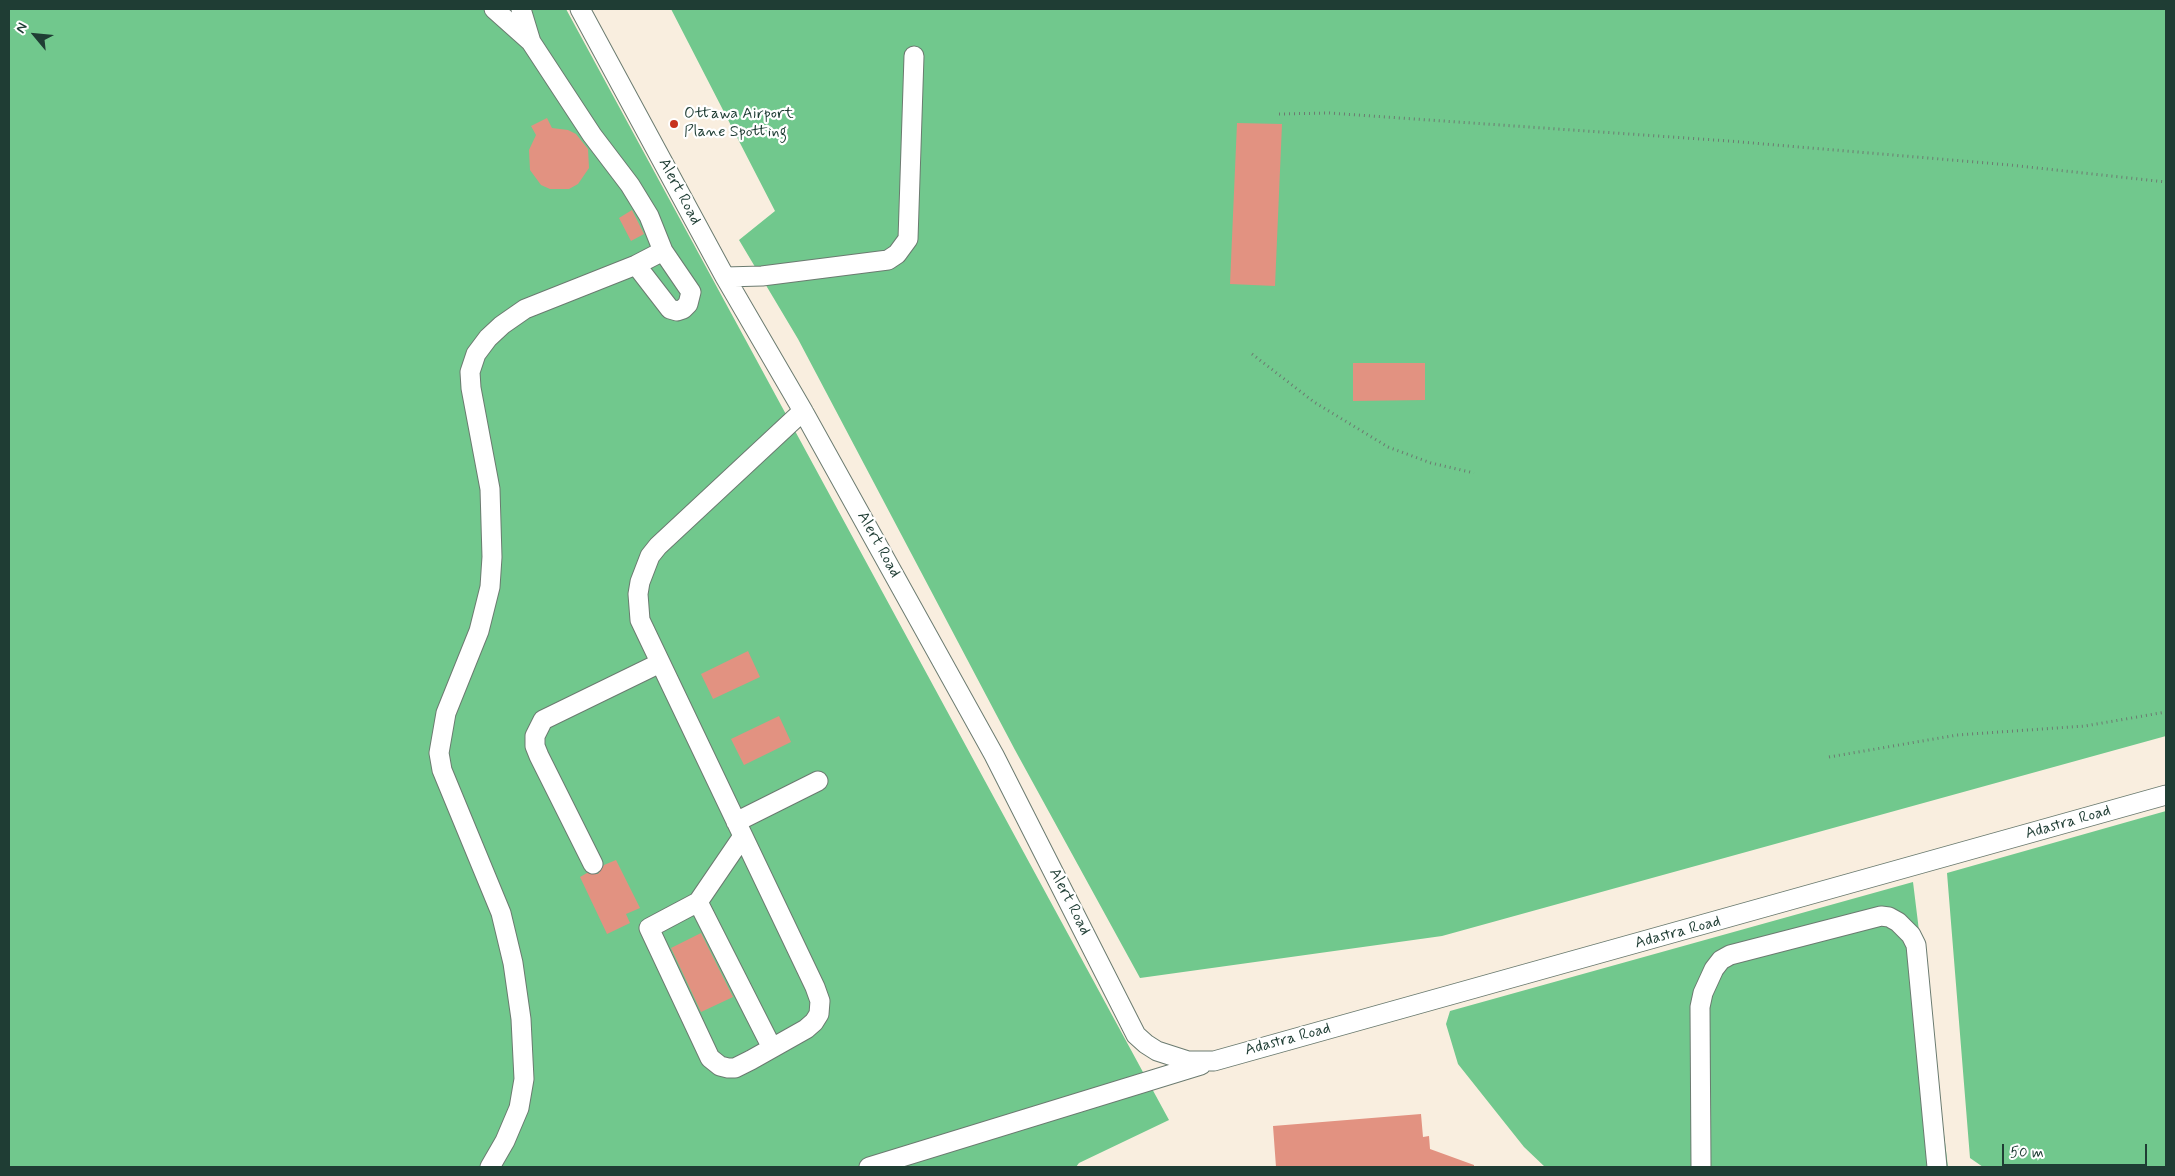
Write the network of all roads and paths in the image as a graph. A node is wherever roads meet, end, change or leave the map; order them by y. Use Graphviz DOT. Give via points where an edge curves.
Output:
graph roads {
  1 [pos="494,9"];
  2 [pos="521,9"];
  3 [pos="580,9"];
  4 [pos="531,42"];
  5 [pos="914,56"];
  6 [pos="1280,114"];
  7 [pos="2166,182"];
  8 [pos="664,251"];
  9 [pos="636,266"];
  10 [pos="725,277"];
  11 [pos="1252,354"];
  12 [pos="803,411"];
  13 [pos="1474,473"];
  14 [pos="660,663"];
  15 [pos="2166,712"];
  16 [pos="1829,757"];
  17 [pos="818,781"];
  18 [pos="2166,795"];
  19 [pos="740,829"];
  20 [pos="593,864"];
  21 [pos="698,902"];
  22 [pos="772,1048"];
  23 [pos="1188,1061"];
  24 [pos="1214,1061"];
  25 [pos="490,1167"];
  26 [pos="869,1167"];
  27 [pos="1701,1167"];
  28 [pos="1937,1167"];
  1 -- 4 [label="street"];
  2 -- 4 [label="street"];
  3 -- 10 [label="street, Alert Road"];
  4 -- 8 [label="street" via="592,135 630,185 649,216"];
  5 -- 10 [label="street" via="908,239 897,254 888,260 762,276"];
  6 -- 7 [label="path" via="1329,113 1729,141"];
  8 -- 9 [label="street"];
  8 -- 9 [label="street" via="691,292 683,309 670,309"];
  9 -- 25 [label="street" via="526,309 488,338 476,354 470,372 490,489 490,587 479,631 446,713 438,753 442,770 502,913 521,1019 524,1079 519,1108"];
  10 -- 12 [label="street, Alert Road"];
  11 -- 13 [label="path" via="1314,402 1388,447 1431,463"];
  12 -- 14 [label="street" via="650,556 638,594 640,620"];
  12 -- 23 [label="street, Alert Road" via="994,755 1136,1035 1157,1051"];
  14 -- 19 [label="street"];
  14 -- 20 [label="street" via="543,720 537,728 534,746"];
  15 -- 16 [label="path" via="2084,726 1957,735"];
  17 -- 19 [label="street"];
  18 -- 24 [label="street, Adastra Road"];
  19 -- 21 [label="street"];
  19 -- 22 [label="street" via="820,1001 819,1014 814,1022"];
  21 -- 22 [label="street"];
  21 -- 22 [label="street" via="649,928 710,1058 720,1066 735,1068"];
  23 -- 24 [label="street, Adastra Road"];
  24 -- 26 [label="street"];
  27 -- 28 [label="street" via="1700,1007 1714,968 1730,955 1881,916 1898,922 1916,945"];
}
